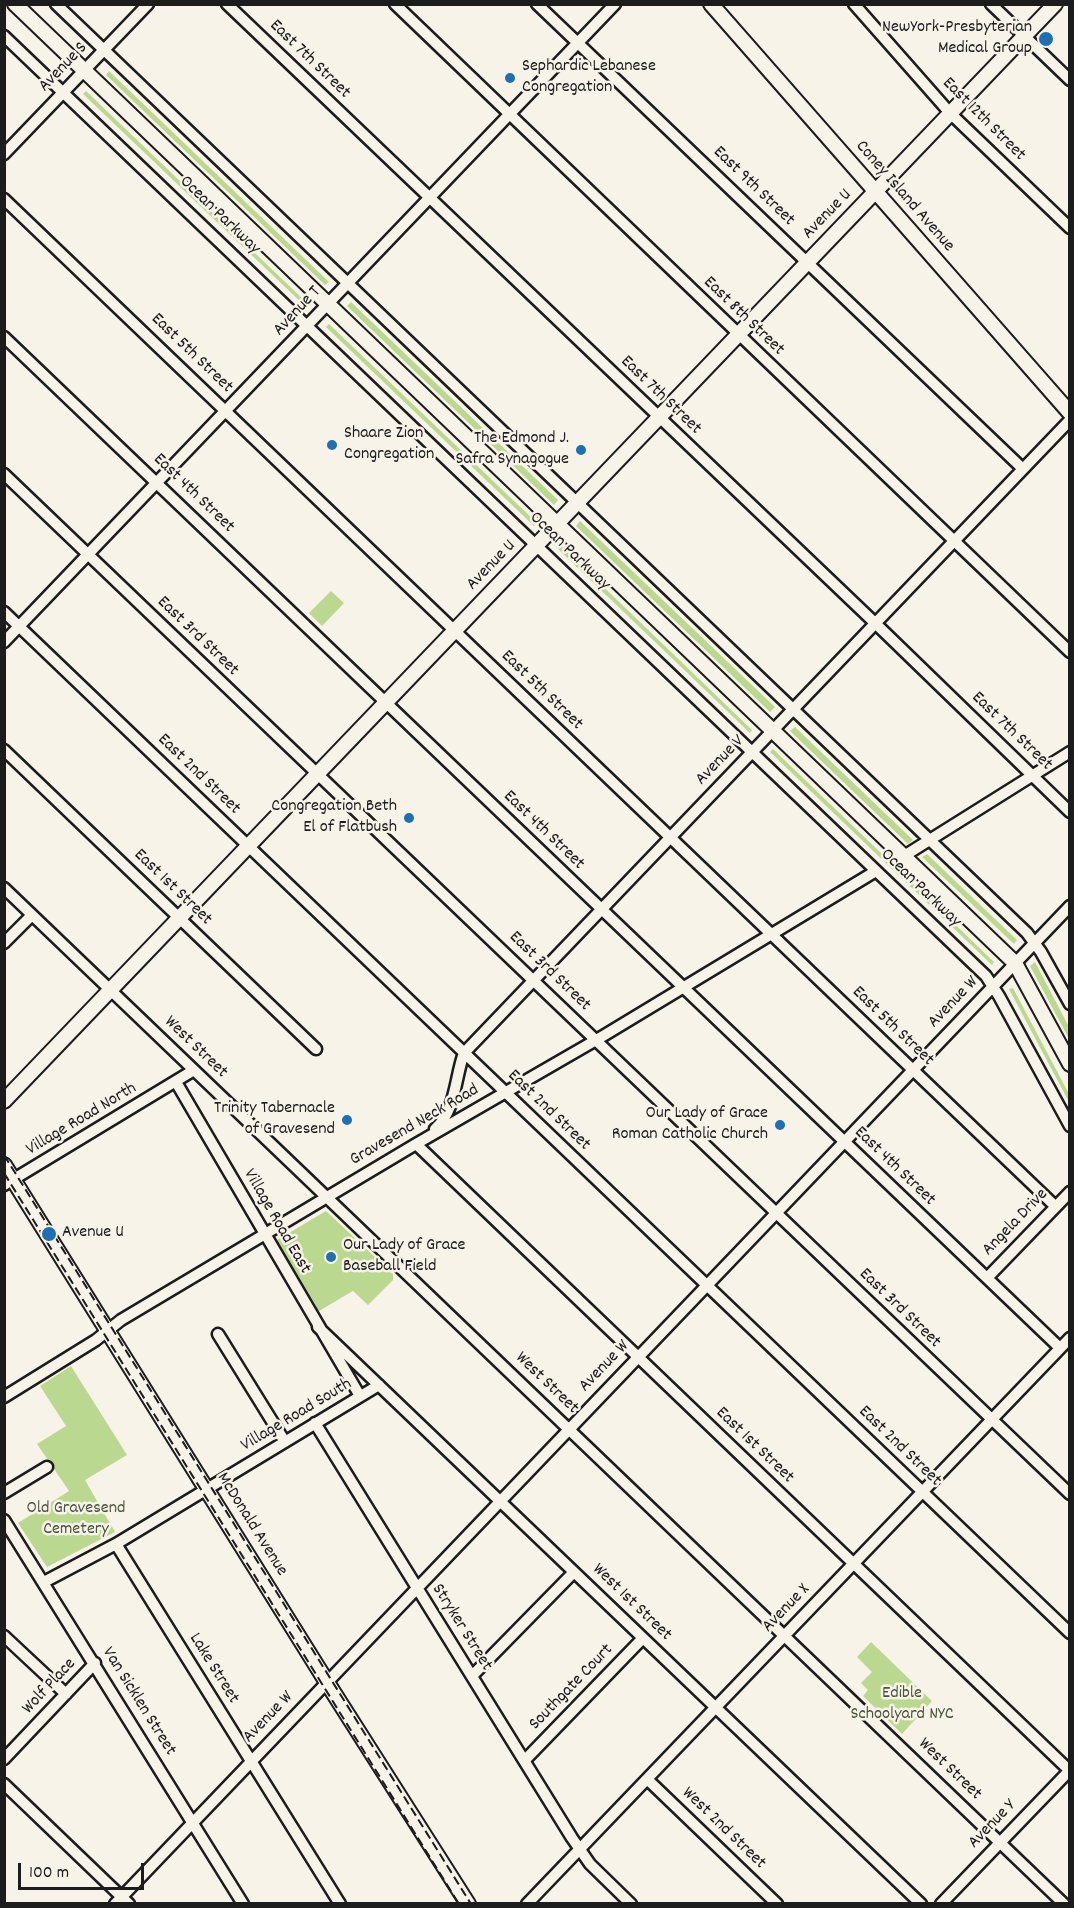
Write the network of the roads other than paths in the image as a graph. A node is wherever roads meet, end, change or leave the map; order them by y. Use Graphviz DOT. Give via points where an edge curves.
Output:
graph roads {
  1 [pos="15,4"];
  2 [pos="56,4"];
  3 [pos="148,4"];
  4 [pos="227,4"];
  5 [pos="395,4"];
  6 [pos="537,4"];
  7 [pos="615,4"];
  8 [pos="711,4"];
  9 [pos="854,4"];
  10 [pos="991,4"];
  11 [pos="1055,4"];
  12 [pos="4,36"];
  13 [pos="1024,36"];
  14 [pos="578,43"];
  15 [pos="104,50"];
  16 [pos="84,71"];
  17 [pos="1070,80"];
  18 [pos="64,92"];
  19 [pos="950,113"];
  20 [pos="509,115"];
  21 [pos="4,154"];
  22 [pos="876,191"];
  23 [pos="4,199"];
  24 [pos="429,199"];
  25 [pos="1070,228"];
  26 [pos="807,263"];
  27 [pos="347,284"];
  28 [pos="328,305"];
  29 [pos="308,326"];
  30 [pos="738,335"];
  31 [pos="4,337"];
  32 [pos="226,411"];
  33 [pos="1070,413"];
  34 [pos="658,418"];
  35 [pos="1070,420"];
  36 [pos="1023,469"];
  37 [pos="4,474"];
  38 [pos="157,483"];
  39 [pos="576,504"];
  40 [pos="557,524"];
  41 [pos="954,541"];
  42 [pos="536,546"];
  43 [pos="88,555"];
  44 [pos="4,612"];
  45 [pos="875,623"];
  46 [pos="19,627"];
  47 [pos="455,631"];
  48 [pos="4,642"];
  49 [pos="1070,652"];
  50 [pos="386,703"];
  51 [pos="793,709"];
  52 [pos="772,731"];
  53 [pos="4,750"];
  54 [pos="752,752"];
  55 [pos="1070,752"];
  56 [pos="317,774"];
  57 [pos="1032,775"];
  58 [pos="1070,812"];
  59 [pos="670,837"];
  60 [pos="930,840"];
  61 [pos="248,846"];
  62 [pos="904,856"];
  63 [pos="876,872"];
  64 [pos="4,888"];
  65 [pos="1070,906"];
  66 [pos="601,909"];
  67 [pos="32,915"];
  68 [pos="180,918"];
  69 [pos="772,934"];
  70 [pos="1035,942"];
  71 [pos="4,943"];
  72 [pos="1015,963"];
  73 [pos="533,981"];
  74 [pos="993,986"];
  75 [pos="684,988"];
  76 [pos="111,990"];
  77 [pos="1070,1004"];
  78 [pos="596,1041"];
  79 [pos="316,1049"];
  80 [pos="464,1053"];
  81 [pos="1070,1064"];
  82 [pos="194,1070"];
  83 [pos="913,1070"];
  84 [pos="176,1082"];
  85 [pos="505,1093"];
  86 [pos="4,1101"];
  87 [pos="1070,1126"];
  88 [pos="420,1141"];
  89 [pos="844,1142"];
  90 [pos="4,1166"];
  91 [pos="9,1183"];
  92 [pos="1070,1192"];
  93 [pos="327,1197"];
  94 [pos="1055,1206"];
  95 [pos="776,1213"];
  96 [pos="264,1235"];
  97 [pos="987,1278"];
  98 [pos="706,1285"];
  99 [pos="318,1327"];
  100 [pos="109,1330"];
  101 [pos="218,1335"];
  102 [pos="1070,1338"];
  103 [pos="1060,1348"];
  104 [pos="637,1357"];
  105 [pos="379,1385"];
  106 [pos="360,1396"];
  107 [pos="4,1397"];
  108 [pos="991,1420"];
  109 [pos="315,1423"];
  110 [pos="569,1429"];
  111 [pos="285,1442"];
  112 [pos="47,1467"];
  113 [pos="207,1489"];
  114 [pos="1068,1489"];
  115 [pos="922,1492"];
  116 [pos="4,1493"];
  117 [pos="500,1501"];
  118 [pos="6,1526"];
  119 [pos="116,1544"];
  120 [pos="853,1564"];
  121 [pos="574,1572"];
  122 [pos="44,1582"];
  123 [pos="417,1588"];
  124 [pos="1070,1633"];
  125 [pos="785,1635"];
  126 [pos="4,1636"];
  127 [pos="643,1638"];
  128 [pos="95,1663"];
  129 [pos="472,1676"];
  130 [pos="327,1682"];
  131 [pos="66,1694"];
  132 [pos="715,1707"];
  133 [pos="4,1759"];
  134 [pos="525,1760"];
  135 [pos="251,1761"];
  136 [pos="1069,1770"];
  137 [pos="646,1779"];
  138 [pos="4,1784"];
  139 [pos="193,1822"];
  140 [pos="1000,1842"];
  141 [pos="580,1849"];
  142 [pos="122,1901"];
  143 [pos="243,1904"];
  144 [pos="340,1904"];
  145 [pos="468,1904"];
  146 [pos="527,1904"];
  147 [pos="632,1904"];
  148 [pos="777,1904"];
  149 [pos="921,1904"];
  150 [pos="941,1904"];
  151 [pos="1064,1904"];
  1 -- 16 [label="main road, Ocean Parkway"];
  2 -- 15 [label="street"];
  3 -- 15 [label="street, Avenue S"];
  4 -- 24 [label="street, East 7th Street"];
  5 -- 20 [label="street, East 8th Street"];
  6 -- 14 [label="street, East 9th Street"];
  7 -- 14 [label="street, Avenue T"];
  8 -- 22 [label="main road, Coney Island Avenue"];
  9 -- 19 [label="street, East 12th Street"];
  10 -- 13 [label="street"];
  11 -- 13 [label="main road, Avenue U"];
  12 -- 18 [label="street, Ocean Parkway"];
  13 -- 17 [label="street"];
  13 -- 19 [label="main road, Avenue U"];
  14 -- 20 [label="street, Avenue T"];
  14 -- 26 [label="street, East 9th Street"];
  15 -- 16 [label="street, Avenue S"];
  15 -- 27 [label="street"];
  16 -- 18 [label="street, Avenue S"];
  16 -- 28 [label="main road, Ocean Parkway"];
  18 -- 21 [label="street, Avenue S"];
  18 -- 29 [label="street, Ocean Parkway"];
  19 -- 22 [label="main road, Avenue U"];
  19 -- 25 [label="street, East 12th Street"];
  20 -- 24 [label="street, Avenue T"];
  20 -- 30 [label="street, East 8th Street"];
  22 -- 26 [label="main road, Avenue U"];
  22 -- 33 [label="main road, Coney Island Avenue"];
  23 -- 32 [label="street, East 5th Street"];
  24 -- 27 [label="street, Avenue T"];
  24 -- 34 [label="street, East 7th Street"];
  26 -- 30 [label="main road, Avenue U"];
  26 -- 36 [label="street, East 9th Street"];
  27 -- 28 [label="street, Avenue T"];
  27 -- 39 [label="street"];
  28 -- 29 [label="street, Avenue T"];
  28 -- 40 [label="main road, Ocean Parkway"];
  29 -- 32 [label="street, Avenue T"];
  29 -- 42 [label="street, Ocean Parkway"];
  30 -- 34 [label="main road, Avenue U"];
  30 -- 41 [label="street, East 8th Street"];
  31 -- 38 [label="street, East 4th Street"];
  32 -- 38 [label="street, Avenue T"];
  32 -- 47 [label="street, East 5th Street"];
  34 -- 39 [label="main road, Avenue U"];
  34 -- 45 [label="street, East 7th Street"];
  35 -- 36 [label="street, Avenue V"];
  36 -- 41 [label="street, Avenue V"];
  37 -- 43 [label="street, East 3rd Street"];
  38 -- 43 [label="street, Avenue T"];
  38 -- 50 [label="street, East 4th Street"];
  39 -- 40 [label="main road, Avenue U"];
  39 -- 51 [label="street"];
  40 -- 42 [label="main road, Avenue U"];
  40 -- 52 [label="main road, Ocean Parkway"];
  41 -- 45 [label="street, Avenue V"];
  41 -- 49 [label="street, East 8th Street"];
  42 -- 47 [label="main road, Avenue U"];
  42 -- 54 [label="street, Ocean Parkway"];
  43 -- 46 [label="street, Avenue T"];
  43 -- 56 [label="street, East 3rd Street"];
  44 -- 46 [label="street, East 2nd Street"];
  45 -- 51 [label="street, Avenue V"];
  45 -- 57 [label="street, East 7th Street"];
  46 -- 48 [label="street, Avenue T"];
  46 -- 61 [label="street, East 2nd Street"];
  47 -- 50 [label="main road, Avenue U"];
  47 -- 59 [label="street, East 5th Street"];
  50 -- 56 [label="main road, Avenue U"];
  50 -- 66 [label="street, East 4th Street"];
  51 -- 52 [label="street, Avenue V"];
  51 -- 60 [label="street"];
  52 -- 54 [label="street, Avenue V"];
  52 -- 62 [label="main road, Ocean Parkway"];
  53 -- 68 [label="street, East 1st Street"];
  54 -- 59 [label="street, Avenue V"];
  54 -- 63 [label="street, Ocean Parkway"];
  55 -- 57 [label="street"];
  56 -- 61 [label="main road, Avenue U"];
  56 -- 73 [label="street, East 3rd Street"];
  57 -- 58 [label="street, East 7th Street"];
  57 -- 60 [label="street"];
  59 -- 66 [label="street, Avenue V"];
  59 -- 69 [label="street, East 5th Street"];
  60 -- 62 [label="street"];
  60 -- 70 [label="street"];
  61 -- 68 [label="main road, Avenue U"];
  61 -- 80 [label="street, East 2nd Street"];
  62 -- 72 [label="main road, Ocean Parkway"];
  63 -- 69 [label="street, Gravesend Neck Road"];
  63 -- 74 [label="street, Ocean Parkway"];
  64 -- 67 [label="street, West Street"];
  65 -- 70 [label="street, Avenue W"];
  66 -- 73 [label="street, Avenue V"];
  66 -- 75 [label="street, East 4th Street"];
  67 -- 71 [label="street"];
  67 -- 76 [label="street, West Street"];
  68 -- 76 [label="main road, Avenue U"];
  68 -- 79 [label="street, East 1st Street"];
  69 -- 75 [label="street, Gravesend Neck Road"];
  69 -- 83 [label="street, East 5th Street"];
  70 -- 72 [label="street, Avenue W"];
  70 -- 77 [label="street"];
  72 -- 74 [label="street, Avenue W"];
  72 -- 81 [label="main road, Ocean Parkway"];
  73 -- 78 [label="street, East 3rd Street"];
  73 -- 80 [label="street, Avenue V"];
  74 -- 83 [label="street, Avenue W"];
  74 -- 87 [label="street, Ocean Parkway"];
  75 -- 78 [label="street, Gravesend Neck Road"];
  75 -- 89 [label="street, East 4th Street"];
  76 -- 82 [label="street, West Street"];
  76 -- 86 [label="main road, Avenue U"];
  78 -- 85 [label="street, Gravesend Neck Road"];
  78 -- 95 [label="street, East 3rd Street"];
  80 -- 85 [label="street, East 2nd Street"];
  80 -- 88 [label="street, Avenue V" via="446,1116"];
  82 -- 84 [label="street"];
  82 -- 93 [label="street, West Street"];
  83 -- 89 [label="street, Avenue W"];
  83 -- 94 [label="street, East 5th Street"];
  84 -- 91 [label="street, Village Road North"];
  84 -- 96 [label="street, Village Road East"];
  85 -- 88 [label="street, Gravesend Neck Road"];
  85 -- 98 [label="street, East 2nd Street"];
  88 -- 93 [label="street, Gravesend Neck Road"];
  88 -- 104 [label="street, East 1st Street"];
  89 -- 95 [label="street, Avenue W"];
  89 -- 97 [label="street, East 4th Street"];
  90 -- 91 [label="main road, McDonald Avenue"];
  91 -- 100 [label="main road, McDonald Avenue"];
  92 -- 94 [label="street, Angela Drive"];
  93 -- 96 [label="street, Gravesend Neck Road"];
  93 -- 110 [label="street, West Street"];
  94 -- 97 [label="street, Angela Drive"];
  95 -- 98 [label="street, Avenue W"];
  95 -- 108 [label="street, East 3rd Street"];
  96 -- 99 [label="street, Village Road East"];
  96 -- 100 [label="street, Gravesend Neck Road"];
  97 -- 103 [label="street, East 4th Street"];
  98 -- 104 [label="street, Avenue W"];
  98 -- 115 [label="street, East 2nd Street"];
  99 -- 105 [label="street, West 1st Street"];
  99 -- 106 [label="street, Village Road East"];
  100 -- 107 [label="street, Gravesend Neck Road"];
  100 -- 113 [label="main road, McDonald Avenue"];
  101 -- 111 [label="street"];
  102 -- 103 [label="street, Avenue X"];
  103 -- 108 [label="street, Avenue X"];
  104 -- 110 [label="street, Avenue W"];
  104 -- 120 [label="street, East 1st Street"];
  105 -- 106 [label="street, Village Road South"];
  105 -- 117 [label="street, West 1st Street"];
  106 -- 109 [label="street, Village Road South"];
  108 -- 114 [label="street, East 3rd Street"];
  108 -- 115 [label="street, Avenue X"];
  109 -- 111 [label="street, Village Road South"];
  109 -- 123 [label="street, Stryker Street"];
  110 -- 117 [label="street, Avenue W"];
  110 -- 125 [label="street, West Street"];
  111 -- 113 [label="street, Village Road South"];
  112 -- 116 [label="street"];
  113 -- 119 [label="street, Village Road South"];
  113 -- 130 [label="main road, McDonald Avenue"];
  115 -- 120 [label="street, Avenue X"];
  115 -- 124 [label="street, East 2nd Street"];
  117 -- 121 [label="street, West 1st Street"];
  117 -- 123 [label="street, Avenue W"];
  118 -- 122 [label="street, Van Sicklen Street"];
  119 -- 122 [label="street, Village Road South"];
  119 -- 135 [label="street, Lake Street"];
  120 -- 125 [label="street, Avenue X"];
  120 -- 136 [label="street, East 1st Street"];
  121 -- 127 [label="street, West 1st Street"];
  121 -- 129 [label="street"];
  122 -- 128 [label="street, Van Sicklen Street"];
  123 -- 129 [label="street, Stryker Street"];
  123 -- 130 [label="street, Avenue W"];
  125 -- 132 [label="street, Avenue X"];
  125 -- 140 [label="street, West Street"];
  126 -- 131 [label="street"];
  127 -- 132 [label="street, West 1st Street"];
  127 -- 134 [label="street, Southgate Court"];
  128 -- 131 [label="street, Wolf Place"];
  128 -- 139 [label="street, Van Sicklen Street"];
  129 -- 134 [label="street, Stryker Street"];
  130 -- 135 [label="street, Avenue W"];
  130 -- 145 [label="main road, McDonald Avenue"];
  131 -- 133 [label="street, Wolf Place"];
  132 -- 137 [label="street, Avenue X"];
  132 -- 149 [label="street, West 1st Street"];
  134 -- 141 [label="street, Stryker Street"];
  135 -- 139 [label="street, Avenue W"];
  135 -- 144 [label="street, Lake Street"];
  136 -- 140 [label="street, Avenue Y"];
  137 -- 141 [label="street, Avenue X"];
  137 -- 148 [label="street, West 2nd Street"];
  138 -- 142 [label="street"];
  139 -- 142 [label="street, Avenue W"];
  139 -- 143 [label="street, Van Sicklen Street"];
  140 -- 150 [label="street, Avenue Y"];
  140 -- 151 [label="street, West Street"];
  141 -- 146 [label="street, Avenue X"];
  141 -- 147 [label="street, Stryker Street" via="590,1864"];
}
